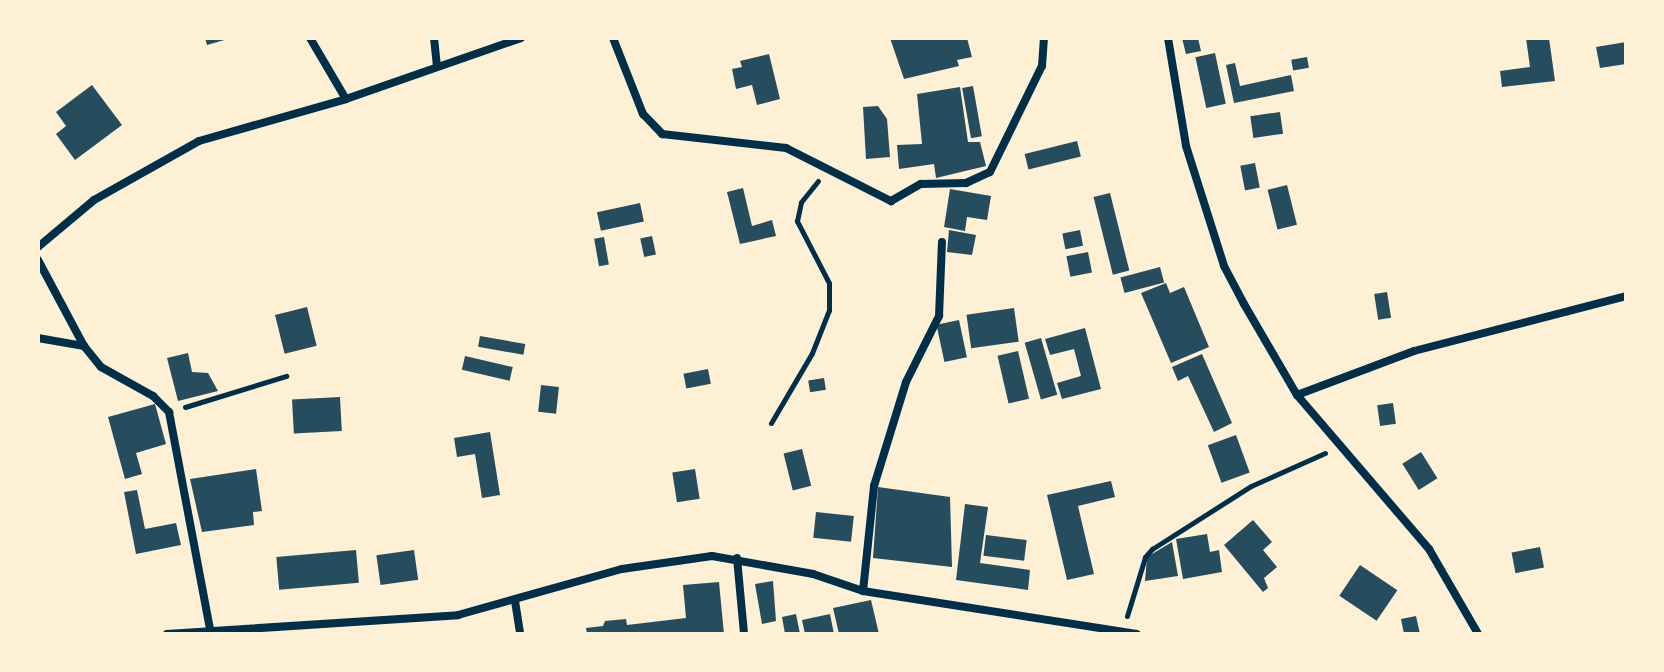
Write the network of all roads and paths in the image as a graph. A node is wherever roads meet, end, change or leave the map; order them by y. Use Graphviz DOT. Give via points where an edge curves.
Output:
graph roads {
  1 [pos="310,38"];
  2 [pos="434,38"];
  3 [pos="521,38"];
  4 [pos="613,38"];
  5 [pos="1044,38"];
  6 [pos="1168,38"];
  7 [pos="437,65"];
  8 [pos="346,99"];
  9 [pos="830,168"];
  10 [pos="942,242"];
  11 [pos="38,247"];
  12 [pos="38,260"];
  13 [pos="1626,296"];
  14 [pos="38,338"];
  15 [pos="84,346"];
  16 [pos="286,376"];
  17 [pos="1297,395"];
  18 [pos="169,412"];
  19 [pos="771,423"];
  20 [pos="1340,447"];
  21 [pos="737,558"];
  22 [pos="863,591"];
  23 [pos="515,601"];
  24 [pos="210,630"];
  25 [pos="274,630"];
  26 [pos="1123,631"];
  27 [pos="167,634"];
  28 [pos="520,634"];
  29 [pos="744,634"];
  30 [pos="1137,634"];
  31 [pos="1478,634"];
  1 -- 8 [label="street"];
  2 -- 7 [label="street"];
  3 -- 7 [label="street"];
  4 -- 9 [label="street" via="643,114 662,134 786,148"];
  5 -- 9 [label="street" via="1042,66 984,178 921,184 891,201"];
  6 -- 17 [label="street" via="1186,146 1224,266"];
  7 -- 8 [label="street"];
  8 -- 11 [label="street" via="199,141 94,200"];
  9 -- 19 [label="path" via="801,202 797,221 829,283 827,321"];
  10 -- 22 [label="street" via="939,316 906,382 874,486"];
  12 -- 15 [label="street"];
  13 -- 17 [label="street" via="1414,351"];
  14 -- 15 [label="street"];
  15 -- 18 [label="street" via="112,376 153,396"];
  16 -- 18 [label="path"];
  17 -- 20 [label="street"];
  18 -- 24 [label="street"];
  20 -- 26 [label="path" via="1251,486 1152,549"];
  20 -- 31 [label="street" via="1429,549"];
  21 -- 22 [label="street"];
  21 -- 23 [label="street" via="650,564"];
  21 -- 29 [label="street"];
  22 -- 26 [label="street"];
  23 -- 25 [label="street" via="458,615"];
  23 -- 28 [label="street"];
  24 -- 25 [label="street"];
  24 -- 27 [label="street"];
  26 -- 30 [label="street"];
}
